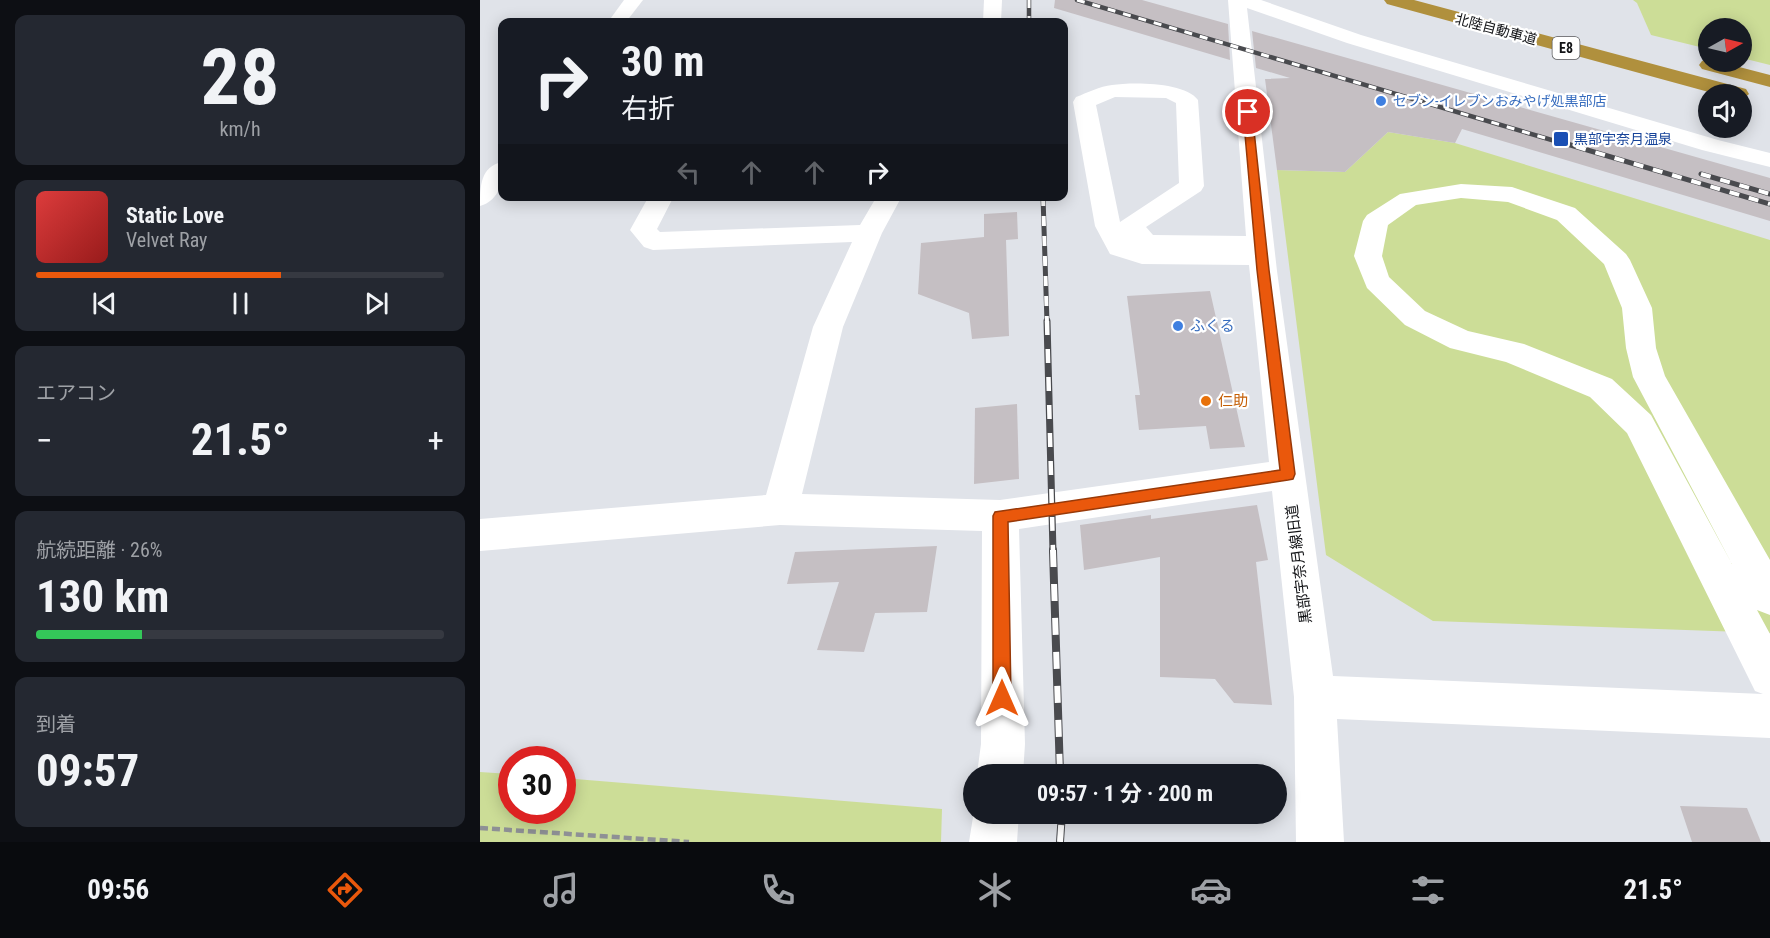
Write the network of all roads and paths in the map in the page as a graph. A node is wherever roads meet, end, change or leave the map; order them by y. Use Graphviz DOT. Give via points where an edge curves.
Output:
graph roads {
  1 [pos="634,0"];
  2 [pos="993,0"];
  3 [pos="1237,0"];
  4 [pos="1244,0"];
  5 [pos="1393,0"];
  6 [pos="1457,0"];
  7 [pos="620,18"];
  8 [pos="992,18"];
  9 [pos="1660,53"];
  10 [pos="1693,61"];
  11 [pos="1753,93"];
  12 [pos="1770,160"];
  13 [pos="498,174"];
  14 [pos="480,198"];
  15 [pos="659,201"];
  16 [pos="887,201"];
  17 [pos="869,233"];
  18 [pos="1261,251"];
  19 [pos="1288,474"];
  20 [pos="780,509"];
  21 [pos="1000,516"];
  22 [pos="480,535"];
  23 [pos="1770,597"];
  24 [pos="1770,676"];
  25 [pos="1315,697"];
  26 [pos="1770,716"];
  27 [pos="1001,764"];
  28 [pos="995,824"];
  29 [pos="480,828"];
  30 [pos="689,842"];
  31 [pos="993,842"];
  32 [pos="1320,842"];
  1 -- 7 [label="street"];
  2 -- 8 [label="street"];
  3 -- 18 [label="street, 黒部宇奈月線旧道"];
  4 -- 12 [label="street" via="1354,39"];
  5 -- 11 [label="highway, 北陸自動車道 / E8"];
  6 -- 9 [label="highway, 北陸自動車道 / E8"];
  10 -- 11 [label="highway, 北陸自動車道 / E8"];
  13 -- 14 [label="street"];
  15 -- 17 [label="street" via="643,230 653,240"];
  16 -- 17 [label="street"];
  17 -- 20 [label="street" via="828,327"];
  18 -- 18 [label="street" via="1142,255 1120,248 1108,226 1084,102 1112,91 1170,92 1187,100 1192,186 1131,225 1145,244"];
  18 -- 19 [label="street, 黒部宇奈月線旧道"];
  19 -- 21 [label="street"];
  19 -- 25 [label="street, 黒部宇奈月線旧道"];
  20 -- 21 [label="street"];
  20 -- 22 [label="street"];
  21 -- 27 [label="street"];
  23 -- 24 [label="street" via="1649,377 1637,308 1616,260 1566,214 1512,195 1461,191 1409,199 1376,221 1368,256 1377,281 1415,318 1461,340 1513,352 1600,388 1639,424"];
  25 -- 26 [label="street"];
  25 -- 32 [label="street, 黒部宇奈月線旧道"];
  28 -- 31 [label="street"];
  29 -- 30 [label="path"];
}
